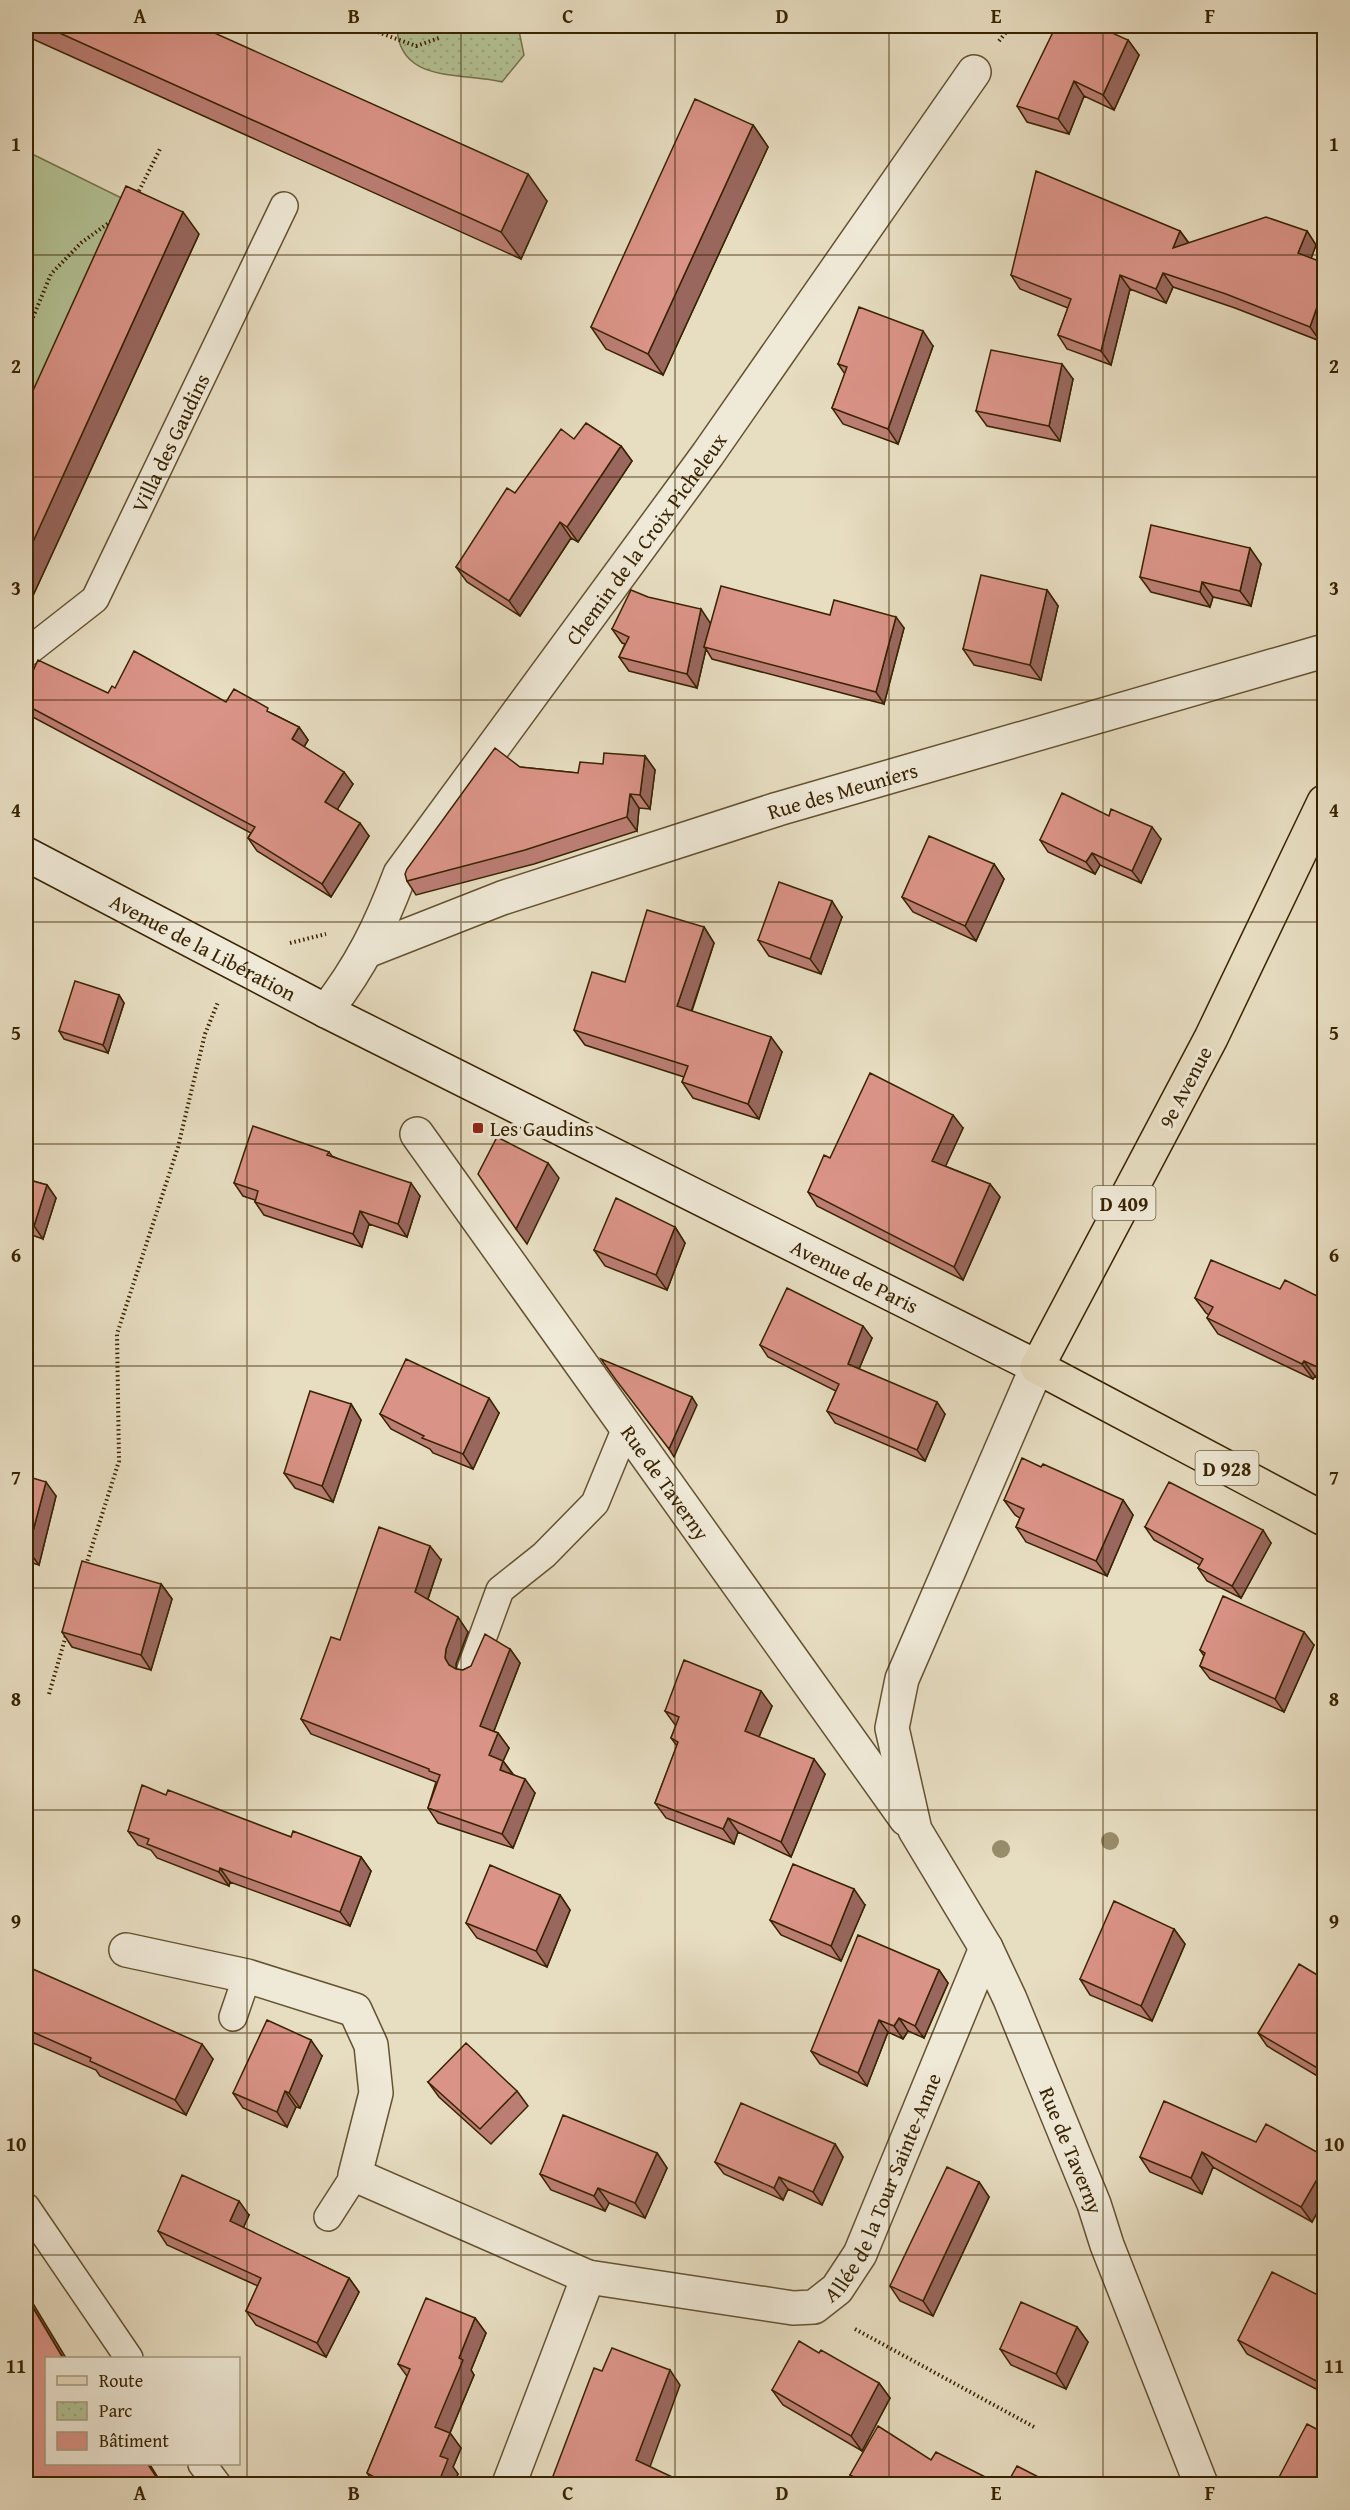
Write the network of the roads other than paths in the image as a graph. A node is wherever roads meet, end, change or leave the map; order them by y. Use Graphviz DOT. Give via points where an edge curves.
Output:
graph roads {
  1 [pos="974,72"];
  2 [pos="284,206"];
  3 [pos="1324,651"];
  4 [pos="26,653"];
  5 [pos="1324,802"];
  6 [pos="26,854"];
  7 [pos="367,951"];
  8 [pos="326,1011"];
  9 [pos="381,1037"];
  10 [pos="417,1134"];
  11 [pos="1037,1367"];
  12 [pos="626,1428"];
  13 [pos="1324,1519"];
  14 [pos="471,1669"];
  15 [pos="915,1830"];
  16 [pos="986,1948"];
  17 [pos="126,1950"];
  18 [pos="247,1976"];
  19 [pos="233,2017"];
  20 [pos="355,2175"];
  21 [pos="26,2207"];
  22 [pos="328,2217"];
  23 [pos="588,2277"];
  24 [pos="128,2357"];
  25 [pos="203,2465"];
  26 [pos="217,2484"];
  27 [pos="509,2484"];
  28 [pos="1201,2484"];
  1 -- 7 [label="street, Chemin de la Croix Picheleux" via="708,454 400,874"];
  2 -- 4 [label="lane, Villa des Gaudins" via="95,599"];
  3 -- 7 [label="street, Rue des Meuniers" via="778,809 502,898"];
  5 -- 11 [label="main road, 9e Avenue / D 409" via="1211,1038"];
  6 -- 8 [label="street, Avenue de la Libération / D 928"];
  7 -- 8 [label="street, Chemin de la Croix Picheleux"];
  8 -- 9 [label="street, Avenue de la Libération / D 928"];
  9 -- 11 [label="street, Avenue de Paris / D 928"];
  10 -- 12 [label="street, Rue de Taverny"];
  11 -- 13 [label="main road, Avenue de Paris / D 928"];
  11 -- 15 [label="street, Rue de Taverny" via="902,1679 892,1728"];
  12 -- 14 [label="lane" via="595,1503 544,1555 500,1590"];
  12 -- 15 [label="street, Rue de Taverny"];
  15 -- 16 [label="street, Rue de Taverny"];
  16 -- 23 [label="street, Allée de la Tour Sainte-Anne" via="860,2254 837,2289 814,2307 793,2308"];
  16 -- 28 [label="street, Rue de Taverny" via="1094,2204"];
  17 -- 18 [label="street"];
  18 -- 19 [label="lane"];
  18 -- 20 [label="street" via="355,2010 370,2045 376,2093"];
  20 -- 22 [label="lane"];
  20 -- 23 [label="street, Allée de la Tour Sainte-Anne"];
  21 -- 24 [label="lane"];
  23 -- 27 [label="street"];
  25 -- 26 [label="lane"];
}
